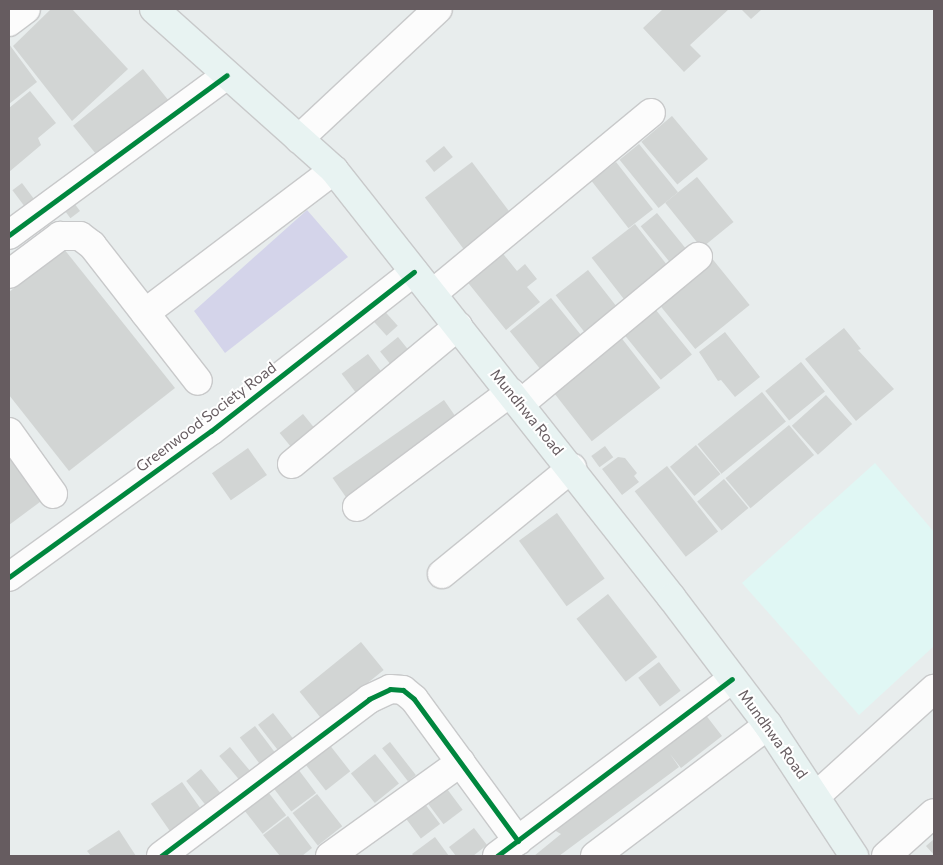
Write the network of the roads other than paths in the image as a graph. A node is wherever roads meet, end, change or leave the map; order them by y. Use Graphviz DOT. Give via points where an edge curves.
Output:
graph roads {
  1 [pos="26,9"];
  2 [pos="154,9"];
  3 [pos="438,9"];
  4 [pos="9,22"];
  5 [pos="227,75"];
  6 [pos="651,113"];
  7 [pos="299,139"];
  8 [pos="334,170"];
  9 [pos="9,235"];
  10 [pos="698,257"];
  11 [pos="414,272"];
  12 [pos="9,274"];
  13 [pos="432,294"];
  14 [pos="145,313"];
  15 [pos="458,326"];
  16 [pos="198,381"];
  17 [pos="516,398"];
  18 [pos="9,432"];
  19 [pos="292,464"];
  20 [pos="572,468"];
  21 [pos="53,494"];
  22 [pos="357,507"];
  23 [pos="442,574"];
  24 [pos="9,577"];
  25 [pos="732,679"];
  26 [pos="934,689"];
  27 [pos="768,725"];
  28 [pos="461,762"];
  29 [pos="817,795"];
  30 [pos="934,813"];
  31 [pos="934,834"];
  32 [pos="518,841"];
  33 [pos="161,856"];
  34 [pos="330,856"];
  35 [pos="497,856"];
  36 [pos="595,856"];
  37 [pos="854,856"];
  38 [pos="886,856"];
  39 [pos="912,856"];
  1 -- 4 [label="street"];
  2 -- 5 [label="main road, Mundhwa Road"];
  3 -- 7 [label="street"];
  5 -- 7 [label="main road, Mundhwa Road"];
  5 -- 9 [label="street"];
  6 -- 13 [label="street"];
  7 -- 8 [label="main road, Mundhwa Road"];
  8 -- 11 [label="main road, Mundhwa Road"];
  8 -- 14 [label="street"];
  10 -- 17 [label="street"];
  11 -- 13 [label="main road, Mundhwa Road"];
  11 -- 24 [label="street, Greenwood Society Road" via="211,431"];
  12 -- 14 [label="street" via="60,236 80,236"];
  13 -- 15 [label="main road, Mundhwa Road"];
  14 -- 16 [label="street"];
  15 -- 17 [label="main road, Mundhwa Road"];
  15 -- 19 [label="street"];
  17 -- 20 [label="main road, Mundhwa Road"];
  17 -- 22 [label="street"];
  18 -- 21 [label="street"];
  20 -- 23 [label="street"];
  20 -- 25 [label="main road, Mundhwa Road"];
  25 -- 27 [label="main road, Mundhwa Road"];
  25 -- 32 [label="street"];
  26 -- 29 [label="street"];
  27 -- 29 [label="main road, Mundhwa Road"];
  27 -- 36 [label="street"];
  28 -- 32 [label="street"];
  28 -- 33 [label="street" via="414,699 403,690 390,689 369,699"];
  28 -- 34 [label="street"];
  29 -- 37 [label="main road, Mundhwa Road"];
  30 -- 38 [label="street"];
  31 -- 39 [label="street"];
  32 -- 35 [label="street"];
}
